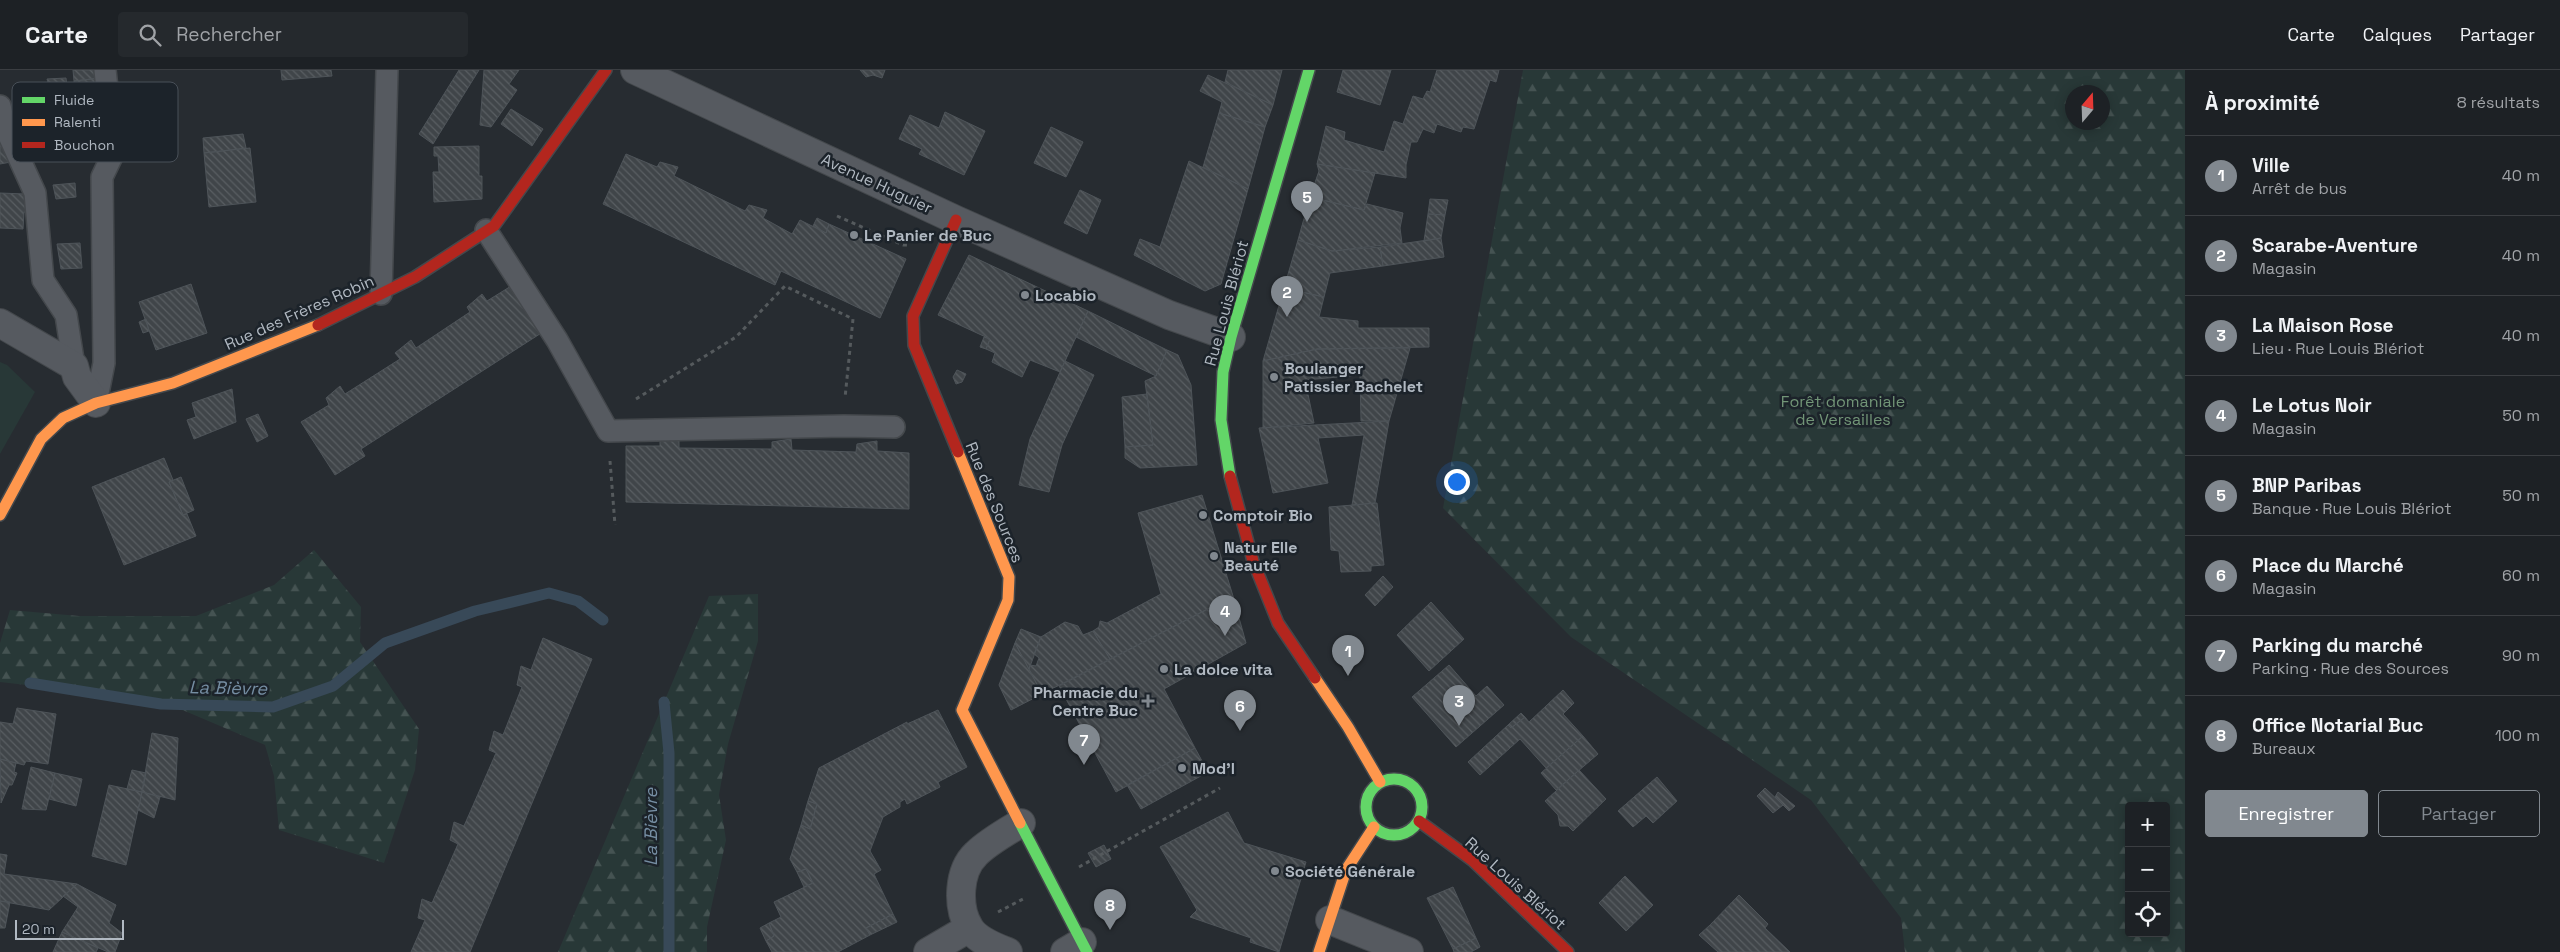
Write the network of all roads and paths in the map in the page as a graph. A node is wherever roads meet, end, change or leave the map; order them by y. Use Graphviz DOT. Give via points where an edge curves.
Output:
graph roads {
  1 [pos="387,70"];
  2 [pos="606,70"];
  3 [pos="636,70"];
  4 [pos="1309,70"];
  5 [pos="0,106"];
  6 [pos="12,142"];
  7 [pos="21,162"];
  8 [pos="109,162"];
  9 [pos="837,216"];
  10 [pos="486,230"];
  11 [pos="951,231"];
  12 [pos="382,294"];
  13 [pos="0,323"];
  14 [pos="1231,336"];
  15 [pos="74,366"];
  16 [pos="96,403"];
  17 [pos="604,424"];
  18 [pos="844,426"];
  19 [pos="894,427"];
  20 [pos="0,515"];
  21 [pos="615,525"];
  22 [pos="1380,782"];
  23 [pos="1220,788"];
  24 [pos="1419,821"];
  25 [pos="1021,823"];
  26 [pos="1374,827"];
  27 [pos="1103,853"];
  28 [pos="1050,884"];
  29 [pos="1330,920"];
  30 [pos="970,928"];
  31 [pos="1078,949"];
  32 [pos="928,952"];
  33 [pos="1008,952"];
  34 [pos="1319,952"];
  35 [pos="1409,952"];
  36 [pos="1568,952"];
  1 -- 12 [label="lane"];
  2 -- 10 [label="street, Rue des Frères Robin" via="494,226"];
  3 -- 11 [label="street, Avenue Huguier"];
  4 -- 14 [label="street, Rue Louis Blériot"];
  5 -- 6 [label="lane"];
  7 -- 15 [label="lane" via="36,193 42,280 66,315"];
  8 -- 16 [label="lane" via="102,177 104,363"];
  9 -- 11 [label="path" via="903,245"];
  10 -- 12 [label="street, Rue des Frères Robin" via="415,277"];
  10 -- 17 [label="lane" via="557,340"];
  11 -- 14 [label="street, Avenue Huguier"];
  11 -- 25 [label="street, Rue des Sources" via="913,316 914,345 1009,577 1008,600 962,710"];
  12 -- 16 [label="street, Rue des Frères Robin" via="327,321 173,383"];
  13 -- 15 [label="street"];
  14 -- 22 [label="street, Rue Louis Blériot" via="1223,372 1220,420 1233,491 1253,561 1278,623 1348,727"];
  15 -- 16 [label="street"];
  16 -- 20 [label="street, Rue des Frères Robin" via="63,418 41,440 22,469"];
  17 -- 18 [label="lane"];
  17 -- 18 [label="path" via="640,397 736,337 785,286 853,319"];
  17 -- 21 [label="path"];
  18 -- 19 [label="lane"];
  22 -- 24 [label="street" via="1390,778 1411,784 1422,802"];
  22 -- 26 [label="street" via="1372,789 1365,808"];
  23 -- 27 [label="path"];
  24 -- 26 [label="street" via="1401,835 1392,835"];
  24 -- 36 [label="street, Rue Louis Blériot" via="1472,860"];
  25 -- 28 [label="street, Rue des Sources"];
  25 -- 30 [label="street" via="975,855 964,874 961,899"];
  26 -- 29 [label="street" via="1346,870"];
  28 -- 30 [label="path"];
  28 -- 31 [label="street, Rue des Sources"];
  29 -- 34 [label="street"];
  29 -- 35 [label="street"];
  30 -- 32 [label="street"];
  30 -- 33 [label="street" via="990,944"];
}
